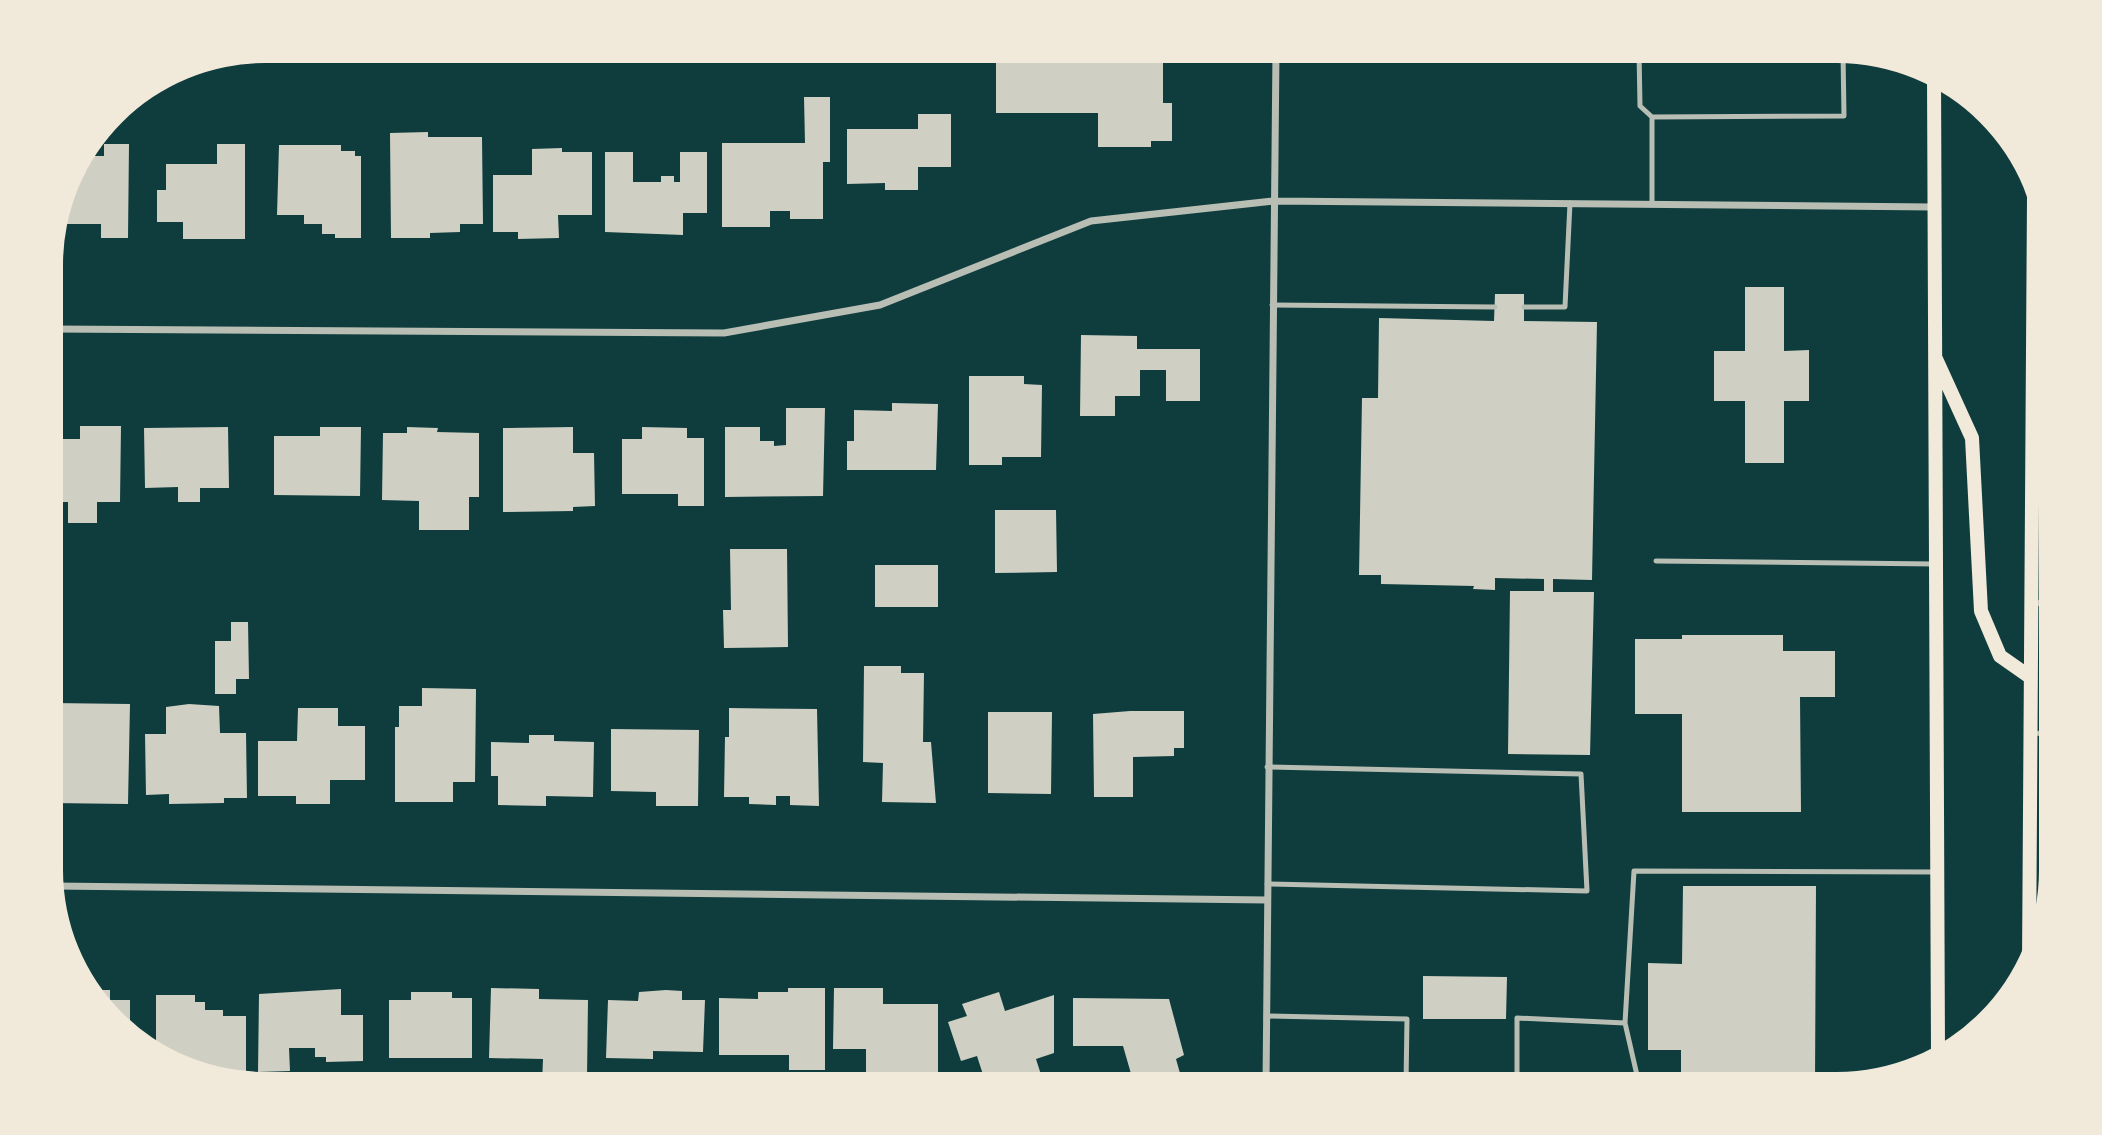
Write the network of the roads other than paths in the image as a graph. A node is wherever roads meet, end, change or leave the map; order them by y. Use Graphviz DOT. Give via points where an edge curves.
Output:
graph roads {
  1 [pos="1276,63"];
  2 [pos="1639,63"];
  3 [pos="1843,63"];
  4 [pos="1934,88"];
  5 [pos="1652,117"];
  6 [pos="1273,201"];
  7 [pos="1570,203"];
  8 [pos="1652,204"];
  9 [pos="1933,206"];
  10 [pos="2034,222"];
  11 [pos="1272,305"];
  12 [pos="1495,307"];
  13 [pos="1524,307"];
  14 [pos="63,329"];
  15 [pos="1934,355"];
  16 [pos="1656,561"];
  17 [pos="1935,564"];
  18 [pos="2031,597"];
  19 [pos="2039,603"];
  20 [pos="2030,677"];
  21 [pos="2030,733"];
  22 [pos="2039,733"];
  23 [pos="1267,767"];
  24 [pos="1937,872"];
  25 [pos="1267,884"];
  26 [pos="64,886"];
  27 [pos="1267,900"];
  28 [pos="2029,931"];
  29 [pos="1266,1016"];
  30 [pos="1625,1023"];
  31 [pos="1938,1044"];
  32 [pos="1266,1072"];
  33 [pos="1406,1072"];
  34 [pos="1517,1072"];
  35 [pos="1636,1072"];
  1 -- 6 [label="street"];
  2 -- 5 [label="lane" via="1640,106"];
  3 -- 5 [label="lane" via="1844,116"];
  4 -- 9 [label="main road"];
  5 -- 8 [label="lane"];
  6 -- 7 [label="street"];
  6 -- 11 [label="street"];
  6 -- 14 [label="street" via="1091,221 880,305 724,332"];
  7 -- 8 [label="street"];
  7 -- 13 [label="lane" via="1565,307"];
  8 -- 9 [label="street"];
  9 -- 15 [label="main road"];
  10 -- 18 [label="main road"];
  11 -- 12 [label="lane"];
  11 -- 23 [label="street"];
  15 -- 17 [label="main road"];
  15 -- 20 [label="main road" via="1972,438 1981,611 2000,656"];
  16 -- 17 [label="lane"];
  17 -- 24 [label="main road"];
  18 -- 19 [label="lane"];
  18 -- 20 [label="main road"];
  20 -- 21 [label="main road"];
  21 -- 22 [label="lane"];
  21 -- 28 [label="main road"];
  23 -- 25 [label="street"];
  23 -- 25 [label="lane" via="1581,775 1587,891"];
  24 -- 30 [label="lane" via="1634,871"];
  24 -- 31 [label="main road"];
  25 -- 27 [label="street"];
  26 -- 27 [label="street"];
  27 -- 29 [label="street"];
  29 -- 32 [label="street"];
  29 -- 33 [label="lane" via="1407,1019"];
  30 -- 34 [label="lane" via="1517,1018"];
  30 -- 35 [label="lane"];
}
